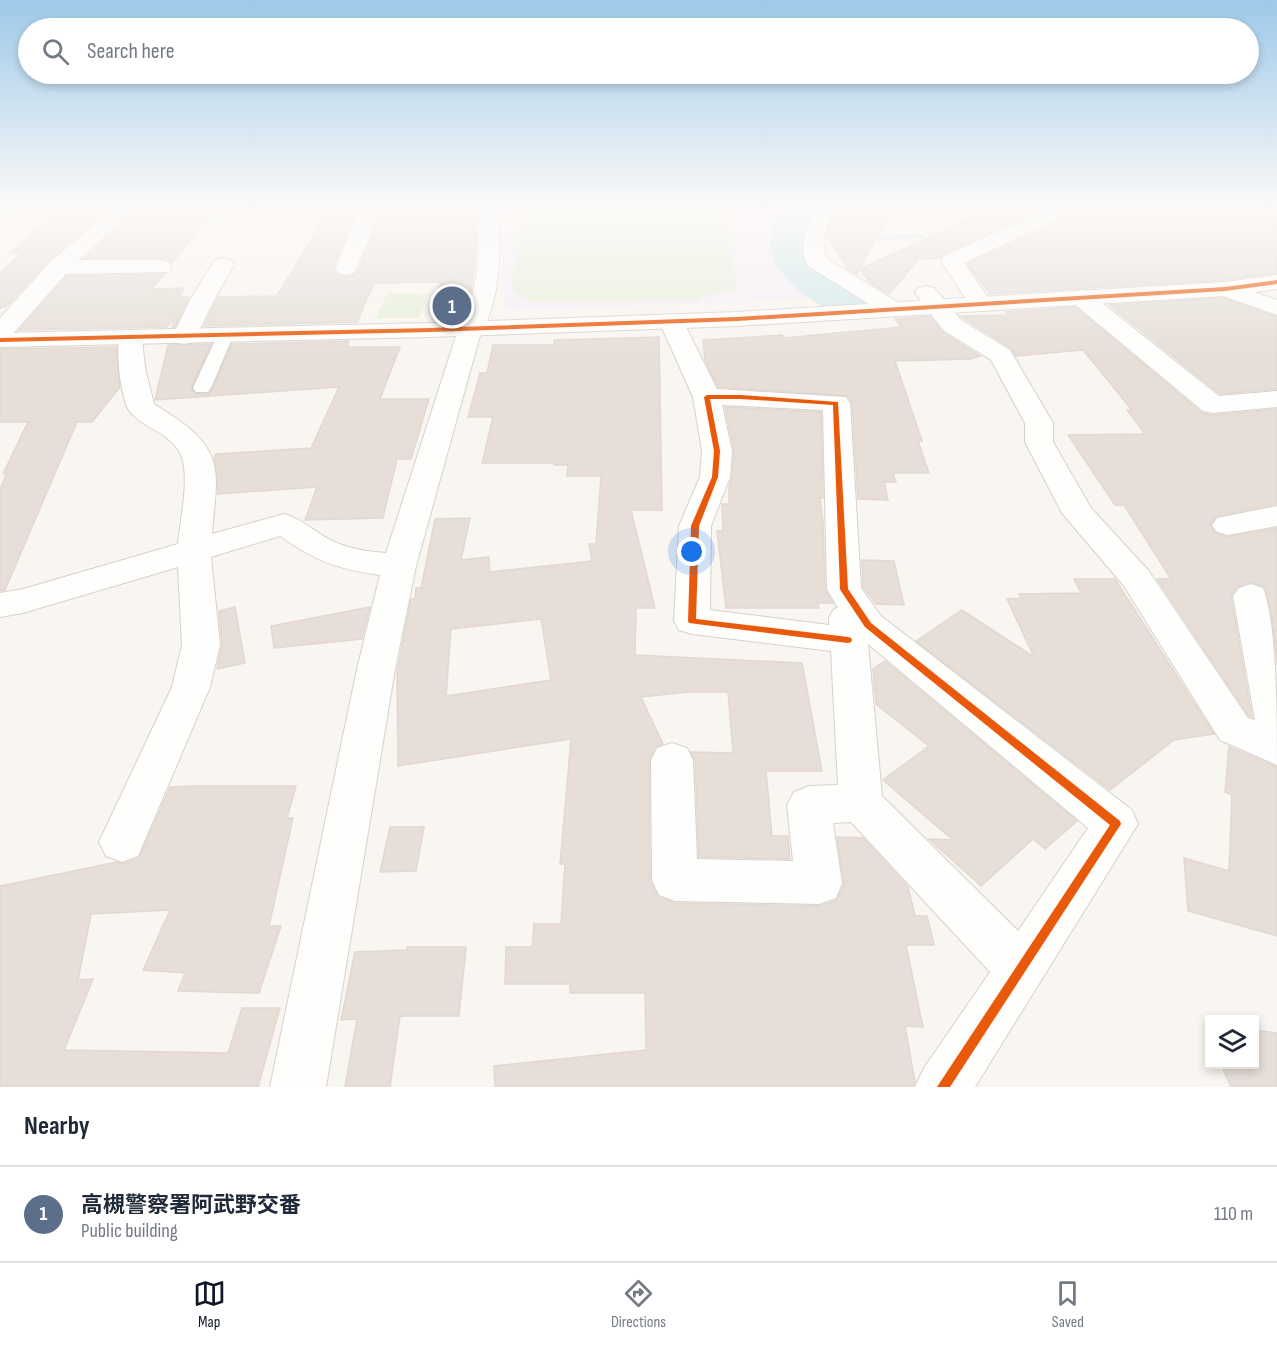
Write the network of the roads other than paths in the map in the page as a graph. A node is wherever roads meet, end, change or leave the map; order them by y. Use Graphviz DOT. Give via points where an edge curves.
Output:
graph roads {
  1 [pos="69,258"];
  2 [pos="350,258"];
  3 [pos="488,258"];
  4 [pos="815,258"];
  5 [pos="959,258"];
  6 [pos="223,265"];
  7 [pos="58,267"];
  8 [pos="161,267"];
  9 [pos="346,268"];
  10 [pos="1277,282"];
  11 [pos="1225,289"];
  12 [pos="0,295"];
  13 [pos="32,295"];
  14 [pos="1080,297"];
  15 [pos="931,300"];
  16 [pos="980,303"];
  17 [pos="891,308"];
  18 [pos="1277,308"];
  19 [pos="671,321"];
  20 [pos="472,329"];
  21 [pos="0,333"];
  22 [pos="225,336"];
  23 [pos="184,337"];
  24 [pos="130,338"];
  25 [pos="0,340"];
  26 [pos="202,388"];
  27 [pos="707,398"];
  28 [pos="1277,399"];
  29 [pos="1277,516"];
  30 [pos="1228,525"];
  31 [pos="194,550"];
  32 [pos="399,566"];
  33 [pos="844,589"];
  34 [pos="1251,596"];
  35 [pos="0,604"];
  36 [pos="848,640"];
  37 [pos="1277,733"];
  38 [pos="1277,748"];
  39 [pos="672,760"];
  40 [pos="861,803"];
  41 [pos="122,842"];
  42 [pos="1021,969"];
  43 [pos="298,1087"];
  44 [pos="943,1087"];
  1 -- 7 [label="street"];
  2 -- 9 [label="street"];
  3 -- 20 [label="street" via="484,297"];
  4 -- 17 [label="street"];
  5 -- 16 [label="street" via="952,261"];
  6 -- 23 [label="street"];
  7 -- 8 [label="street"];
  7 -- 13 [label="street"];
  10 -- 11 [label="street"];
  11 -- 14 [label="street"];
  11 -- 18 [label="street"];
  12 -- 13 [label="street"];
  13 -- 21 [label="street"];
  14 -- 16 [label="street"];
  14 -- 28 [label="street" via="1213,405"];
  15 -- 16 [label="street"];
  15 -- 17 [label="street"];
  15 -- 38 [label="street" via="952,325 1001,355 1039,423 1039,442 1078,513 1136,578 1234,729"];
  17 -- 19 [label="street"];
  19 -- 20 [label="street"];
  19 -- 27 [label="street"];
  20 -- 22 [label="street"];
  20 -- 32 [label="street"];
  22 -- 23 [label="street"];
  22 -- 26 [label="lane"];
  23 -- 24 [label="street"];
  24 -- 25 [label="street"];
  24 -- 31 [label="street" via="141,408 176,430 194,451 200,470"];
  27 -- 33 [label="street" via="836,403"];
  27 -- 36 [label="street" via="717,451 715,477 695,526 692,621"];
  29 -- 30 [label="street"];
  31 -- 32 [label="street" via="284,524 318,547 346,559"];
  31 -- 35 [label="street" via="23,601"];
  31 -- 41 [label="street" via="201,645 191,687"];
  32 -- 43 [label="street"];
  33 -- 36 [label="street"];
  33 -- 42 [label="street" via="868,625 1116,824"];
  34 -- 37 [label="street"];
  36 -- 40 [label="street"];
  39 -- 40 [label="street" via="675,880 819,883 809,805"];
  40 -- 42 [label="street"];
  42 -- 44 [label="street"];
}
